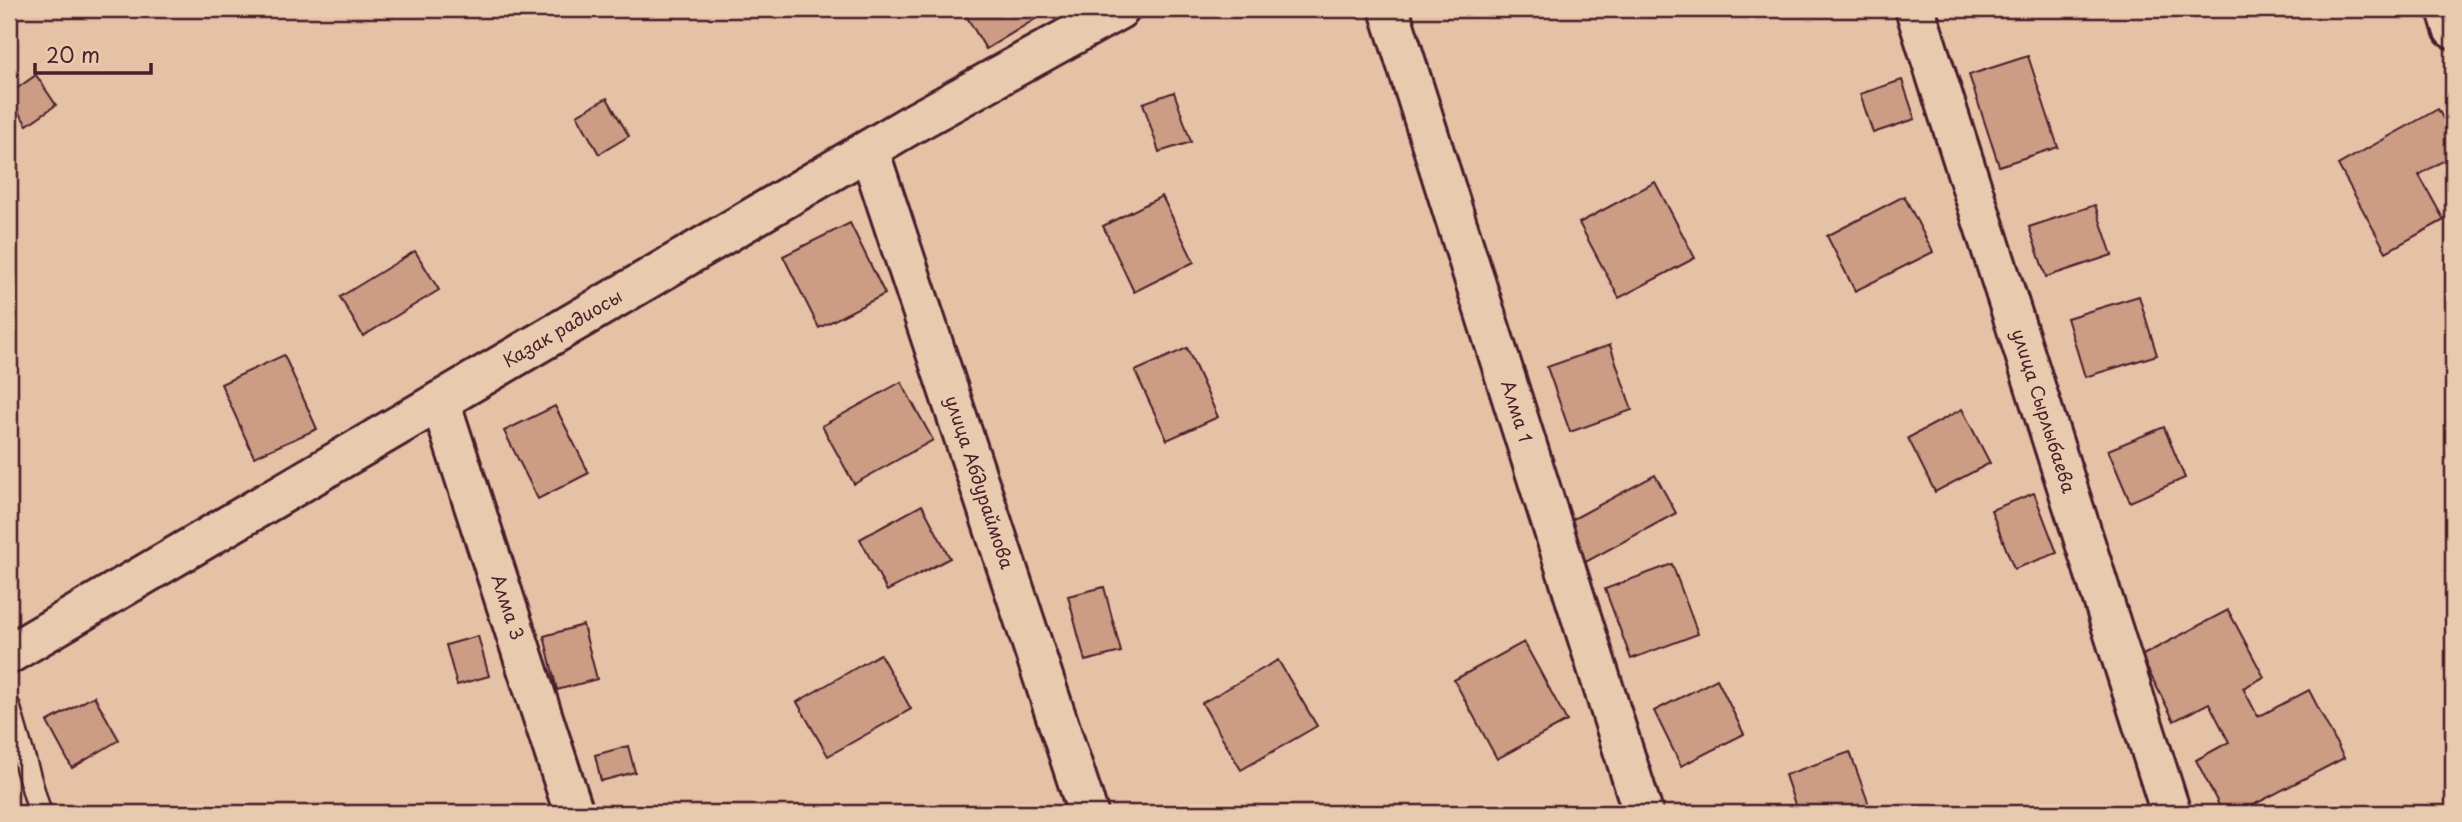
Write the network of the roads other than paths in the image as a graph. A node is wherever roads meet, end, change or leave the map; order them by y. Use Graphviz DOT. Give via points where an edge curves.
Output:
graph roads {
  1 [pos="1120,9"];
  2 [pos="1389,9"];
  3 [pos="1915,9"];
  4 [pos="2447,9"];
  5 [pos="2453,29"];
  6 [pos="869,150"];
  7 [pos="440,401"];
  8 [pos="9,654"];
  9 [pos="9,707"];
  10 [pos="40,813"];
  11 [pos="574,813"];
  12 [pos="1088,813"];
  13 [pos="1643,813"];
  14 [pos="2171,813"];
  1 -- 6 [label="street, Казак радиосы"];
  2 -- 13 [label="street, Алма 1"];
  3 -- 14 [label="street, улица Сырлыбаева"];
  4 -- 5 [label="street"];
  6 -- 7 [label="street, Казак радиосы"];
  6 -- 12 [label="street, улица Абдураймова"];
  7 -- 8 [label="street, Казак радиосы"];
  7 -- 11 [label="street, Алма 3"];
  9 -- 10 [label="lane"];
}
